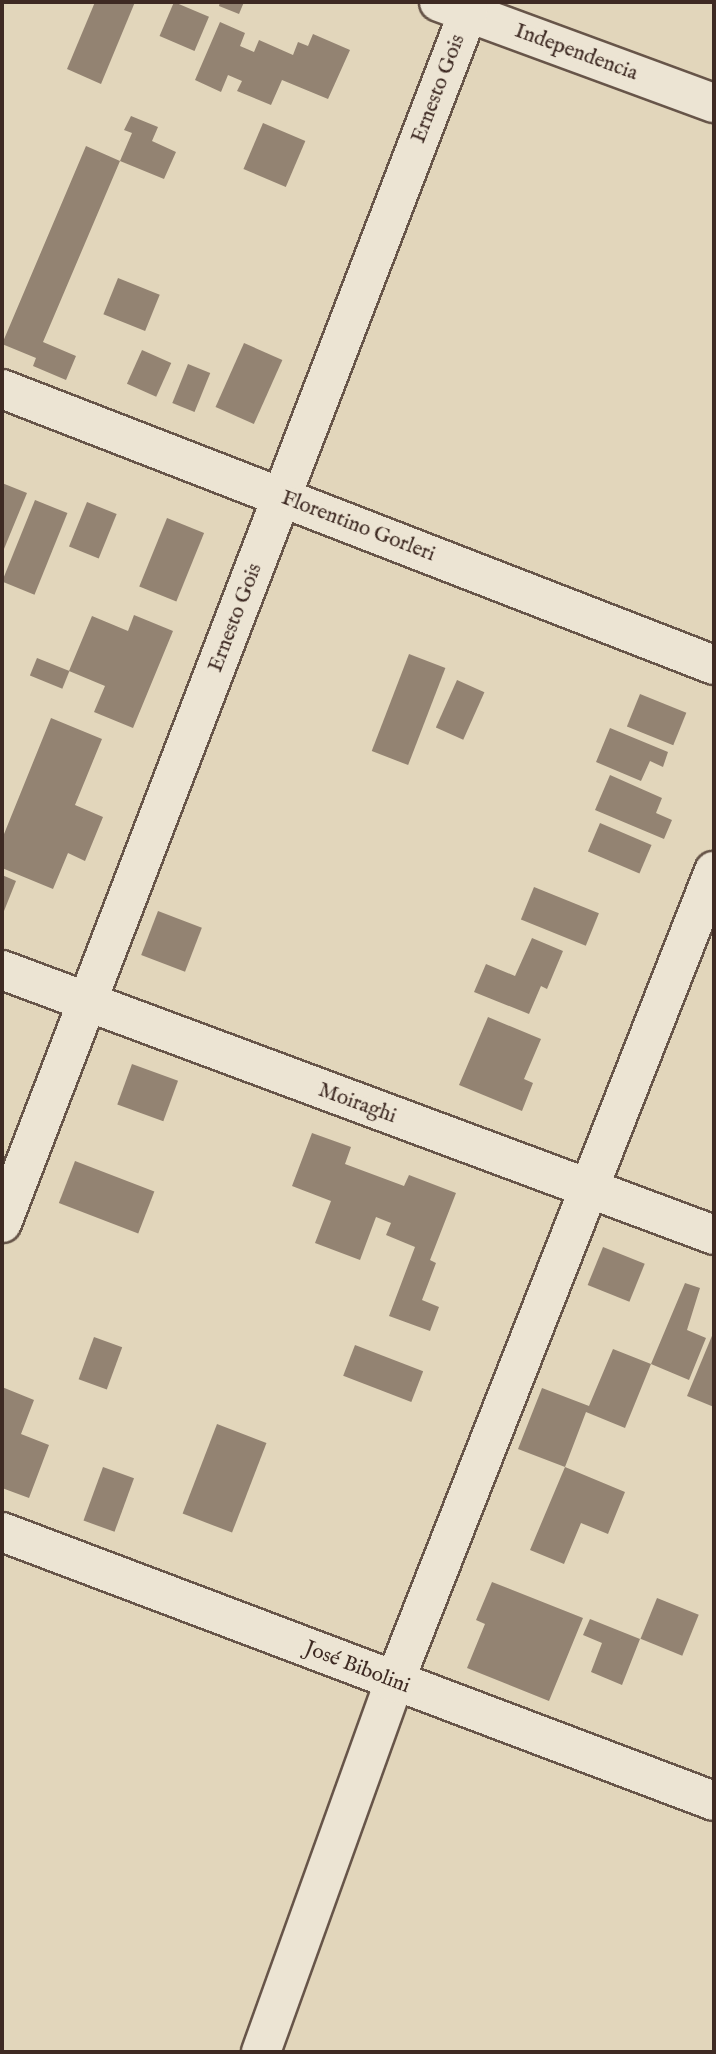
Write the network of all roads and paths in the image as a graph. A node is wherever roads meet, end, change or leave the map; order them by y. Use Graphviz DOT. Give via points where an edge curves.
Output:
graph roads {
  1 [pos="454,7"];
  2 [pos="714,103"];
  3 [pos="2,389"];
  4 [pos="283,498"];
  5 [pos="714,665"];
  6 [pos="714,872"];
  7 [pos="2,970"];
  8 [pos="87,1003"];
  9 [pos="586,1189"];
  10 [pos="2,1223"];
  11 [pos="714,1235"];
  12 [pos="2,1532"];
  13 [pos="394,1683"];
  14 [pos="714,1801"];
  15 [pos="261,2052"];
  1 -- 2 [label="street, Independencia"];
  1 -- 4 [label="street, Ernesto Gois"];
  3 -- 4 [label="street, Florentino Gorleri"];
  4 -- 5 [label="street, Florentino Gorleri"];
  4 -- 8 [label="street, Ernesto Gois"];
  6 -- 9 [label="street"];
  7 -- 8 [label="street, Moiraghi"];
  8 -- 9 [label="street, Moiraghi"];
  8 -- 10 [label="street, Ernesto Gois"];
  9 -- 11 [label="street, Moiraghi"];
  9 -- 13 [label="street"];
  12 -- 13 [label="street, José Bibolini"];
  13 -- 14 [label="street, José Bibolini"];
  13 -- 15 [label="street"];
}
